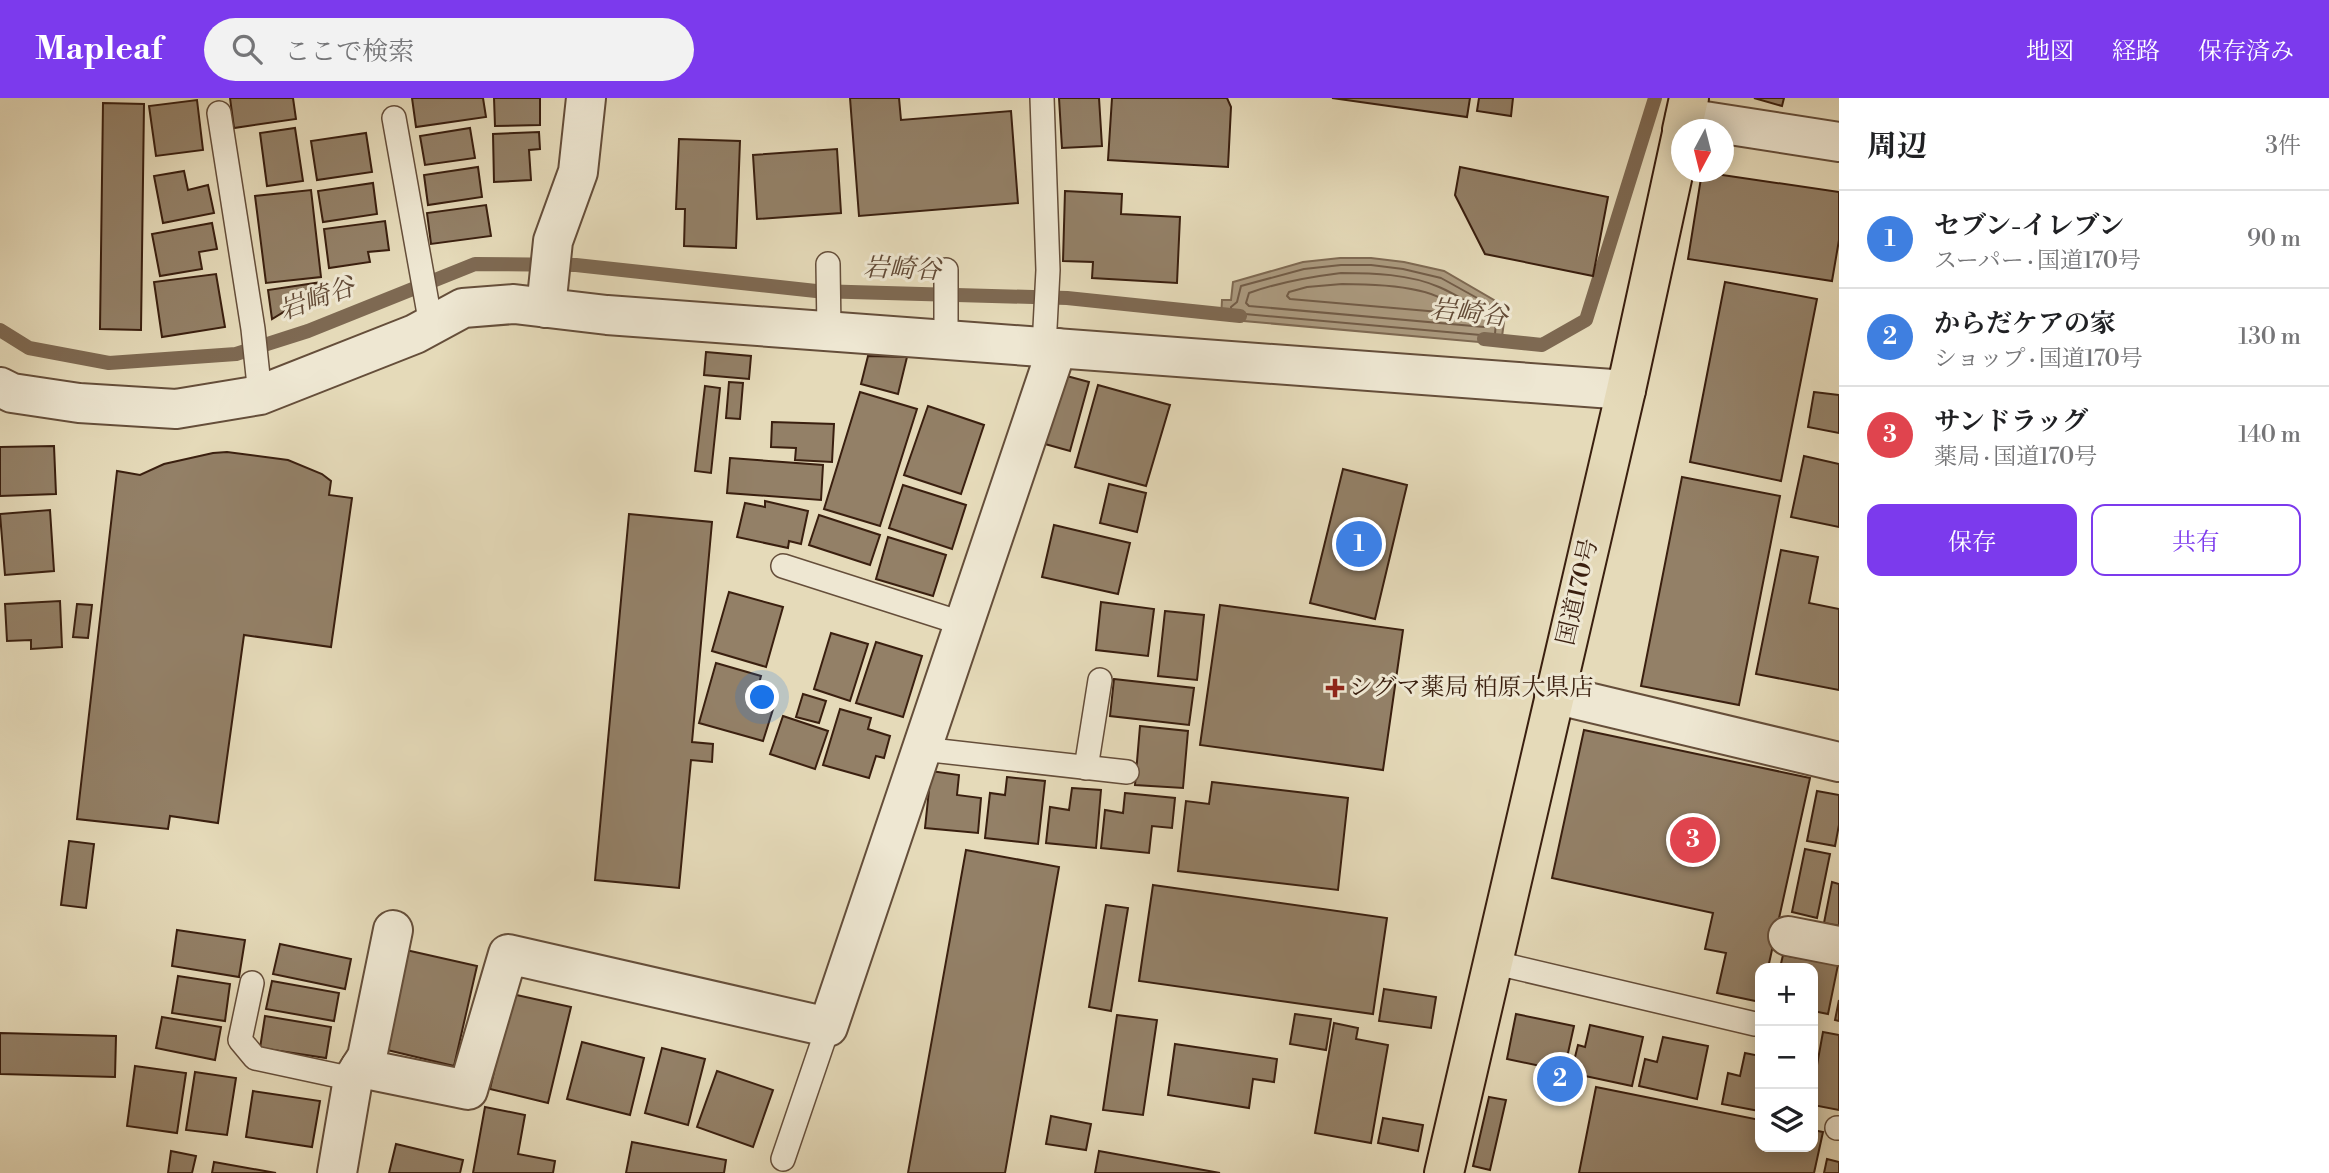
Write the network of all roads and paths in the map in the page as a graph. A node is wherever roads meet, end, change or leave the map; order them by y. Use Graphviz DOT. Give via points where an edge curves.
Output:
graph roads {
  1 [pos="586,98"];
  2 [pos="1042,98"];
  3 [pos="219,113"];
  4 [pos="394,118"];
  5 [pos="1734,127"];
  6 [pos="1839,142"];
  7 [pos="1671,181"];
  8 [pos="828,264"];
  9 [pos="946,271"];
  10 [pos="547,299"];
  11 [pos="431,325"];
  12 [pos="829,331"];
  13 [pos="946,340"];
  14 [pos="1050,348"];
  15 [pos="0,387"];
  16 [pos="1626,390"];
  17 [pos="260,395"];
  18 [pos="782,566"];
  19 [pos="964,624"];
  20 [pos="1100,680"];
  21 [pos="1554,694"];
  22 [pos="922,749"];
  23 [pos="1839,762"];
  24 [pos="1086,768"];
  25 [pos="1127,772"];
  26 [pos="393,930"];
  27 [pos="1788,936"];
  28 [pos="1839,946"];
  29 [pos="1492,962"];
  30 [pos="252,983"];
  31 [pos="1755,1024"];
  32 [pos="828,1027"];
  33 [pos="356,1073"];
  34 [pos="783,1159"];
  35 [pos="337,1173"];
  36 [pos="1444,1173"];
  1 -- 10 [label="street" via="578,172 553,241"];
  2 -- 14 [label="lane"];
  3 -- 17 [label="lane"];
  4 -- 11 [label="lane"];
  5 -- 6 [label="street"];
  7 -- 16 [label="highway, 国道170号"];
  8 -- 12 [label="lane"];
  9 -- 13 [label="lane"];
  10 -- 11 [label="street" via="463,308"];
  10 -- 12 [label="street" via="607,315"];
  11 -- 17 [label="street"];
  12 -- 13 [label="street"];
  13 -- 14 [label="street"];
  14 -- 16 [label="street"];
  14 -- 19 [label="street"];
  15 -- 17 [label="street" via="79,403 176,409"];
  16 -- 21 [label="highway, 国道170号"];
  18 -- 19 [label="lane"];
  19 -- 22 [label="street"];
  20 -- 24 [label="lane"];
  21 -- 23 [label="street"];
  21 -- 29 [label="highway, 国道170号"];
  22 -- 24 [label="lane"];
  22 -- 32 [label="street"];
  24 -- 25 [label="lane"];
  26 -- 33 [label="street" via="367,1057"];
  27 -- 28 [label="street"];
  29 -- 31 [label="lane"];
  29 -- 36 [label="highway, 国道170号"];
  30 -- 33 [label="lane" via="240,1040 255,1058"];
  32 -- 33 [label="street" via="508,954 468,1090"];
  32 -- 34 [label="lane"];
  33 -- 35 [label="street"];
}
